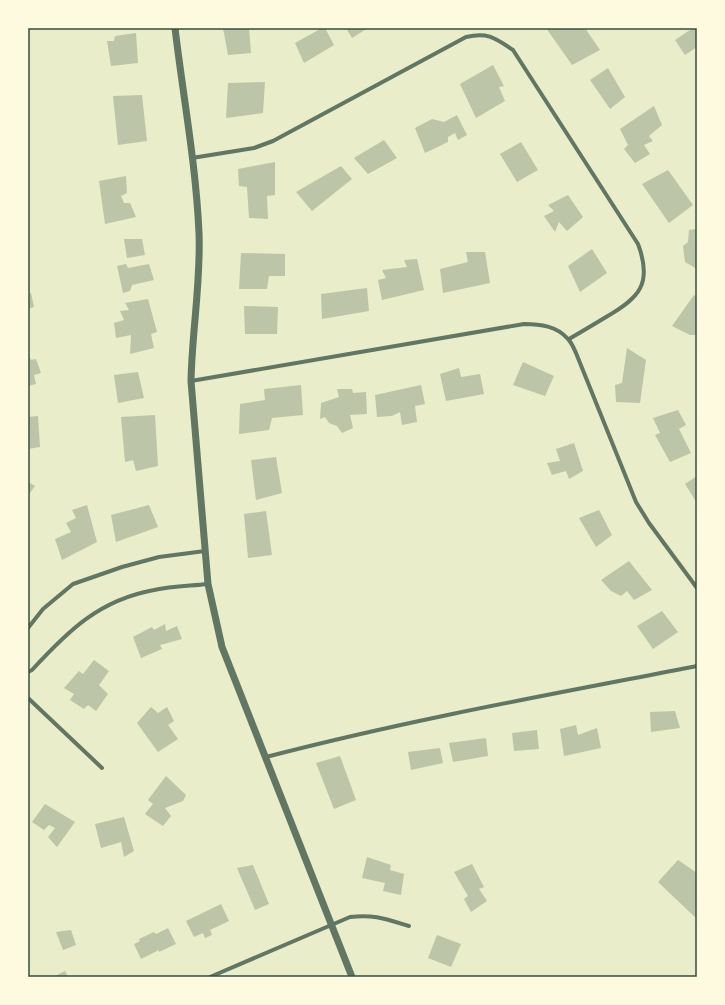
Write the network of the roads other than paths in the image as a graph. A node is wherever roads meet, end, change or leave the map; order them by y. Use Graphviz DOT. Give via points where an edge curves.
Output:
graph roads {
  1 [pos="175,28"];
  2 [pos="192,158"];
  3 [pos="568,339"];
  4 [pos="191,381"];
  5 [pos="205,551"];
  6 [pos="208,584"];
  7 [pos="697,588"];
  8 [pos="28,628"];
  9 [pos="697,666"];
  10 [pos="28,672"];
  11 [pos="28,698"];
  12 [pos="266,757"];
  13 [pos="102,768"];
  14 [pos="332,924"];
  15 [pos="409,926"];
  16 [pos="210,977"];
  17 [pos="352,977"];
  1 -- 2 [label="street"];
  2 -- 3 [label="street" via="254,148 273,141 466,37 480,34 490,36 515,54 638,244 644,259 643,281 631,301"];
  2 -- 4 [label="street" via="199,260"];
  3 -- 4 [label="street" via="555,329 540,324 524,324"];
  3 -- 7 [label="street" via="636,502"];
  4 -- 5 [label="street"];
  5 -- 6 [label="street"];
  5 -- 8 [label="street" via="159,557 73,584 43,609"];
  6 -- 10 [label="street" via="154,590 112,603 72,629"];
  6 -- 12 [label="street" via="222,647"];
  9 -- 12 [label="street" via="425,719"];
  11 -- 13 [label="street"];
  12 -- 14 [label="street"];
  14 -- 15 [label="street" via="350,917 365,915"];
  14 -- 16 [label="street"];
  14 -- 17 [label="street"];
}
